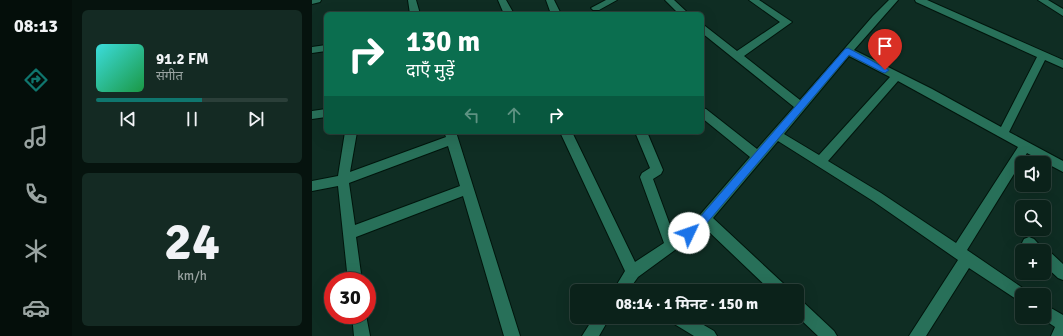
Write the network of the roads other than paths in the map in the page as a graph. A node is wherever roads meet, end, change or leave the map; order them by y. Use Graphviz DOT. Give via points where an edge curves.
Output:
graph roads {
  1 [pos="317,0"];
  2 [pos="412,0"];
  3 [pos="502,0"];
  4 [pos="550,0"];
  5 [pos="590,0"];
  6 [pos="613,0"];
  7 [pos="670,0"];
  8 [pos="753,0"];
  9 [pos="894,0"];
  10 [pos="919,0"];
  11 [pos="1042,0"];
  12 [pos="312,1"];
  13 [pos="598,11"];
  14 [pos="415,12"];
  15 [pos="508,12"];
  16 [pos="555,12"];
  17 [pos="682,12"];
  18 [pos="1063,13"];
  19 [pos="704,30"];
  20 [pos="324,48"];
  21 [pos="312,50"];
  22 [pos="848,51"];
  23 [pos="1043,55"];
  24 [pos="737,56"];
  25 [pos="1063,64"];
  26 [pos="897,76"];
  27 [pos="801,106"];
  28 [pos="324,113"];
  29 [pos="704,114"];
  30 [pos="312,115"];
  31 [pos="1003,133"];
  32 [pos="351,134"];
  33 [pos="567,134"];
  34 [pos="642,134"];
  35 [pos="452,135"];
  36 [pos="777,135"];
  37 [pos="1025,146"];
  38 [pos="758,157"];
  39 [pos="820,162"];
  40 [pos="1063,166"];
  41 [pos="343,180"];
  42 [pos="312,186"];
  43 [pos="467,189"];
  44 [pos="705,219"];
  45 [pos="350,232"];
  46 [pos="671,246"];
  47 [pos="962,255"];
  48 [pos="1051,262"];
  49 [pos="354,272"];
  50 [pos="633,272"];
  51 [pos="1063,273"];
  52 [pos="628,284"];
  53 [pos="774,284"];
  54 [pos="1015,291"];
  55 [pos="804,313"];
  56 [pos="1051,316"];
  57 [pos="360,324"];
  58 [pos="598,324"];
  59 [pos="688,324"];
  60 [pos="1063,324"];
  61 [pos="362,336"];
  62 [pos="512,336"];
  63 [pos="590,336"];
  64 [pos="709,336"];
  65 [pos="829,336"];
  66 [pos="917,336"];
  67 [pos="1058,336"];
  1 -- 12 [label="street"];
  2 -- 14 [label="street"];
  3 -- 15 [label="street"];
  4 -- 16 [label="street"];
  5 -- 13 [label="street"];
  6 -- 13 [label="street"];
  7 -- 17 [label="street"];
  8 -- 24 [label="street" via="787,22"];
  9 -- 22 [label="street"];
  10 -- 23 [label="street"];
  11 -- 18 [label="street"];
  19 -- 24 [label="street"];
  20 -- 21 [label="street"];
  22 -- 26 [label="street"];
  22 -- 27 [label="street"];
  23 -- 25 [label="street"];
  23 -- 31 [label="street"];
  24 -- 27 [label="street"];
  26 -- 31 [label="street"];
  26 -- 39 [label="street"];
  27 -- 36 [label="street"];
  28 -- 30 [label="street"];
  29 -- 38 [label="street"];
  31 -- 37 [label="street"];
  32 -- 41 [label="street"];
  33 -- 50 [label="street"];
  34 -- 46 [label="street" via="658,170 646,177"];
  35 -- 41 [label="street"];
  35 -- 43 [label="street"];
  36 -- 38 [label="street"];
  36 -- 39 [label="street"];
  37 -- 40 [label="street"];
  37 -- 47 [label="street"];
  38 -- 44 [label="street"];
  39 -- 47 [label="street"];
  41 -- 42 [label="street"];
  41 -- 45 [label="street"];
  43 -- 45 [label="street"];
  43 -- 62 [label="street"];
  44 -- 46 [label="street"];
  44 -- 53 [label="street"];
  45 -- 49 [label="street"];
  46 -- 50 [label="street"];
  47 -- 54 [label="street"];
  47 -- 66 [label="street"];
  48 -- 51 [label="street"];
  50 -- 52 [label="street"];
  55 -- 65 [label="street"];
  56 -- 60 [label="street"];
  57 -- 61 [label="street"];
  58 -- 63 [label="street"];
  59 -- 64 [label="street"];
  60 -- 67 [label="street"];
}
